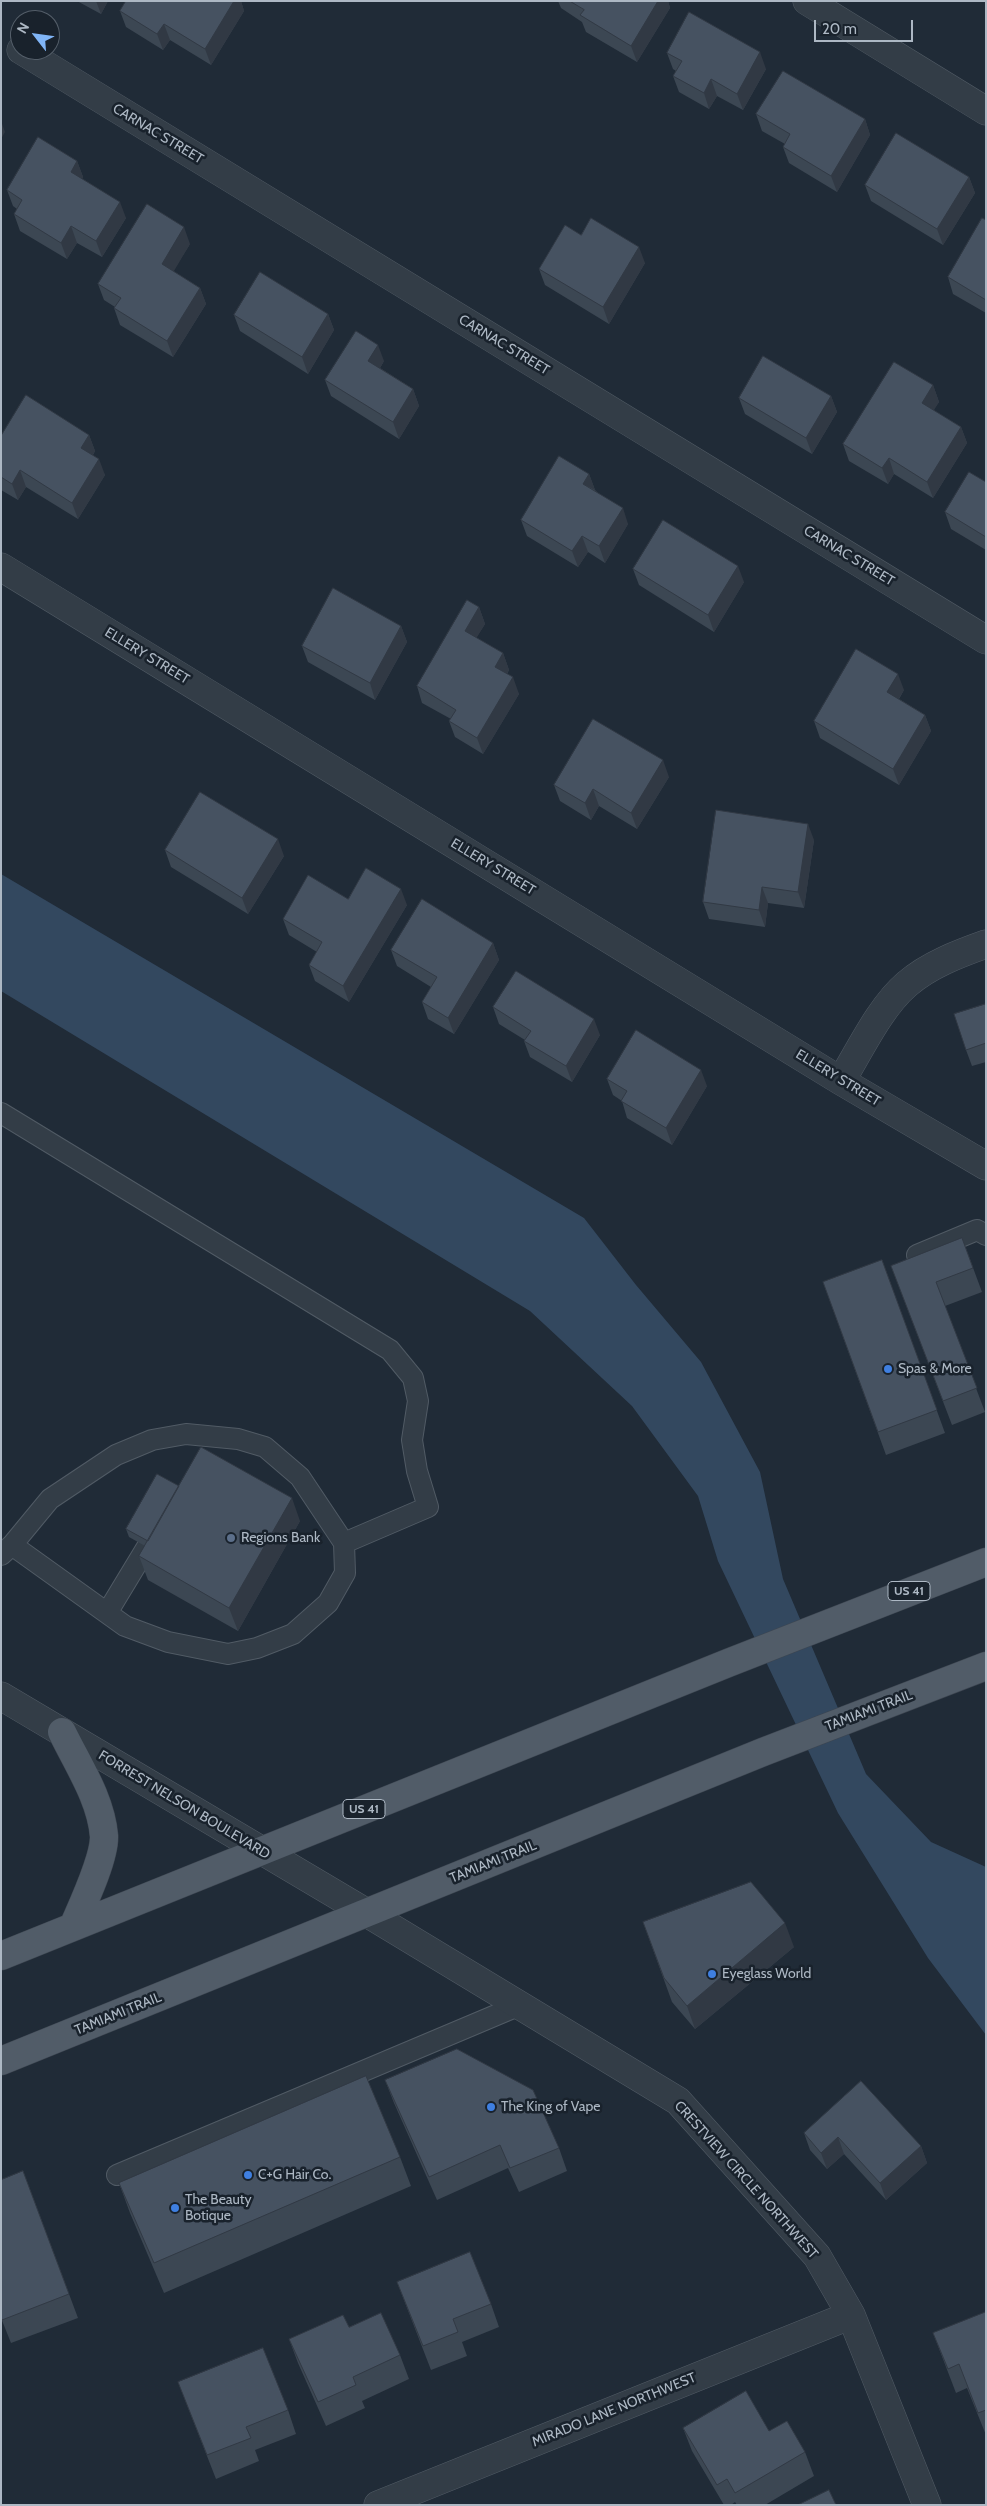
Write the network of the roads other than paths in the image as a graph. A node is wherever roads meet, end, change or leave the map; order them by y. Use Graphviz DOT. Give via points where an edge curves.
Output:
graph roads {
  1 [pos="807,1"];
  2 [pos="37,60"];
  3 [pos="986,111"];
  4 [pos="1,567"];
  5 [pos="986,640"];
  6 [pos="986,944"];
  7 [pos="841,1081"];
  8 [pos="1,1113"];
  9 [pos="986,1166"];
  10 [pos="986,1234"];
  11 [pos="917,1254"];
  12 [pos="160,1524"];
  13 [pos="344,1543"];
  14 [pos="7,1550"];
  15 [pos="986,1562"];
  16 [pos="108,1613"];
  17 [pos="986,1666"];
  18 [pos="1,1696"];
  19 [pos="62,1732"];
  20 [pos="261,1852"];
  21 [pos="368,1913"];
  22 [pos="73,1927"];
  23 [pos="1,1956"];
  24 [pos="520,2005"];
  25 [pos="1,2061"];
  26 [pos="116,2175"];
  27 [pos="851,2314"];
  28 [pos="436,2494"];
  29 [pos="378,2505"];
  30 [pos="927,2505"];
  1 -- 3 [label="street"];
  2 -- 5 [label="street, CARNAC STREET"];
  4 -- 7 [label="street, ELLERY STREET"];
  6 -- 7 [label="street" via="950,956 906,985 880,1016"];
  7 -- 9 [label="street, ELLERY STREET"];
  8 -- 13 [label="lane" via="390,1350 413,1378 418,1401 412,1440 428,1507"];
  10 -- 11 [label="lane" via="977,1230"];
  12 -- 16 [label="lane"];
  13 -- 14 [label="lane" via="300,1477 265,1447 238,1439 204,1445 186,1434 152,1440 116,1455 50,1499"];
  13 -- 16 [label="lane" via="345,1573 328,1603 293,1634 257,1648 228,1654 168,1642 125,1626"];
  14 -- 16 [label="lane"];
  15 -- 20 [label="main road, US 41"];
  17 -- 21 [label="main road, TAMIAMI TRAIL" via="764,1752"];
  18 -- 19 [label="street, FORREST NELSON BOULEVARD"];
  19 -- 20 [label="street, FORREST NELSON BOULEVARD"];
  19 -- 22 [label="main road" via="95,1798 104,1837 95,1876"];
  20 -- 21 [label="street, FORREST NELSON BOULEVARD"];
  20 -- 22 [label="main road, US 41"];
  21 -- 24 [label="street, CRESTVIEW CIRCLE NORTHWEST"];
  21 -- 25 [label="main road, TAMIAMI TRAIL"];
  22 -- 23 [label="main road, US 41"];
  24 -- 26 [label="lane"];
  24 -- 27 [label="street, CRESTVIEW CIRCLE NORTHWEST" via="678,2101 817,2256"];
  27 -- 28 [label="street, MIRADO LANE NORTHWEST"];
  27 -- 30 [label="street, CRESTVIEW CIRCLE NORTHWEST"];
  28 -- 29 [label="street, MIRADO LANE NORTHWEST"];
}
